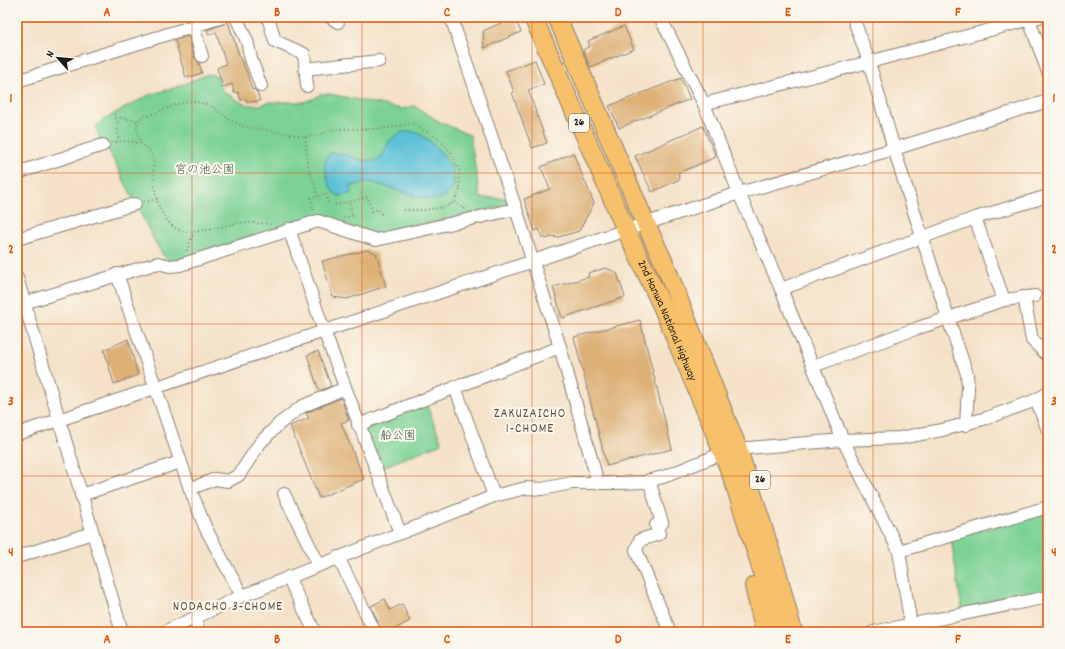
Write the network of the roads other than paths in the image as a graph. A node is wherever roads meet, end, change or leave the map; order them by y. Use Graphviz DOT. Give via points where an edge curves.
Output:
graph roads {
  1 [pos="223,17"];
  2 [pos="236,17"];
  3 [pos="268,17"];
  4 [pos="451,17"];
  5 [pos="533,17"];
  6 [pos="557,17"];
  7 [pos="854,17"];
  8 [pos="662,18"];
  9 [pos="1032,18"];
  10 [pos="193,26"];
  11 [pos="202,56"];
  12 [pos="379,61"];
  13 [pos="869,62"];
  14 [pos="305,69"];
  15 [pos="1048,72"];
  16 [pos="17,81"];
  17 [pos="261,86"];
  18 [pos="306,86"];
  19 [pos="1048,101"];
  20 [pos="704,104"];
  21 [pos="103,145"];
  22 [pos="894,149"];
  23 [pos="17,173"];
  24 [pos="739,193"];
  25 [pos="1048,196"];
  26 [pos="135,204"];
  27 [pos="516,209"];
  28 [pos="976,218"];
  29 [pos="646,224"];
  30 [pos="289,229"];
  31 [pos="626,230"];
  32 [pos="923,238"];
  33 [pos="17,240"];
  34 [pos="532,261"];
  35 [pos="117,274"];
  36 [pos="17,278"];
  37 [pos="781,289"];
  38 [pos="1004,300"];
  39 [pos="21,304"];
  40 [pos="948,318"];
  41 [pos="324,331"];
  42 [pos="560,347"];
  43 [pos="1048,356"];
  44 [pos="813,366"];
  45 [pos="156,387"];
  46 [pos="455,387"];
  47 [pos="345,388"];
  48 [pos="1048,393"];
  49 [pos="1036,400"];
  50 [pos="60,419"];
  51 [pos="966,424"];
  52 [pos="358,425"];
  53 [pos="1048,430"];
  54 [pos="17,434"];
  55 [pos="843,440"];
  56 [pos="731,451"];
  57 [pos="180,462"];
  58 [pos="740,477"];
  59 [pos="649,480"];
  60 [pos="598,483"];
  61 [pos="190,489"];
  62 [pos="284,494"];
  63 [pos="81,495"];
  64 [pos="494,496"];
  65 [pos="1048,506"];
  66 [pos="92,533"];
  67 [pos="400,533"];
  68 [pos="898,551"];
  69 [pos="17,557"];
  70 [pos="338,558"];
  71 [pos="319,565"];
  72 [pos="288,577"];
  73 [pos="242,596"];
  74 [pos="1048,597"];
  75 [pos="194,618"];
  76 [pos="911,628"];
  77 [pos="122,632"];
  78 [pos="164,632"];
  79 [pos="199,632"];
  80 [pos="315,632"];
  81 [pos="375,632"];
  82 [pos="670,632"];
  83 [pos="765,632"];
  84 [pos="779,632"];
  85 [pos="793,632"];
  86 [pos="804,632"];
  87 [pos="873,632"];
  1 -- 10 [label="street"];
  2 -- 17 [label="street" via="247,41"];
  3 -- 14 [label="street" via="275,41 304,54"];
  4 -- 27 [label="street"];
  5 -- 31 [label="highway, 2nd Hanwa National Highway / 26"];
  6 -- 29 [label="highway, 2nd Hanwa National Highway / 26"];
  7 -- 13 [label="street"];
  8 -- 20 [label="street"];
  9 -- 13 [label="street"];
  9 -- 15 [label="street"];
  10 -- 11 [label="street"];
  10 -- 16 [label="street"];
  12 -- 14 [label="street"];
  13 -- 20 [label="street"];
  13 -- 22 [label="street"];
  14 -- 18 [label="street"];
  19 -- 22 [label="street"];
  20 -- 24 [label="street"];
  21 -- 23 [label="street"];
  22 -- 24 [label="street"];
  22 -- 32 [label="street"];
  24 -- 29 [label="street"];
  24 -- 37 [label="street"];
  25 -- 28 [label="street"];
  26 -- 33 [label="street"];
  27 -- 30 [label="street" via="376,240 318,221"];
  27 -- 34 [label="street"];
  28 -- 32 [label="street"];
  28 -- 38 [label="street"];
  29 -- 31 [label="street"];
  29 -- 56 [label="highway, 2nd Hanwa National Highway / 26" via="694,337 710,358"];
  30 -- 35 [label="street" via="188,262 170,266 158,263"];
  30 -- 41 [label="street"];
  31 -- 34 [label="street"];
  31 -- 56 [label="highway, 2nd Hanwa National Highway / 26" via="681,350 680,370"];
  32 -- 37 [label="street"];
  32 -- 40 [label="street"];
  34 -- 41 [label="street"];
  34 -- 42 [label="street"];
  35 -- 39 [label="street"];
  35 -- 45 [label="street"];
  36 -- 39 [label="street"];
  37 -- 44 [label="street"];
  38 -- 40 [label="street"];
  38 -- 43 [label="street" via="1030,296 1032,340"];
  39 -- 50 [label="street"];
  40 -- 44 [label="street"];
  40 -- 51 [label="street" via="967,374"];
  41 -- 45 [label="street"];
  41 -- 47 [label="street"];
  42 -- 46 [label="street"];
  42 -- 60 [label="street"];
  44 -- 55 [label="street"];
  45 -- 50 [label="street"];
  45 -- 57 [label="street"];
  46 -- 52 [label="street"];
  46 -- 64 [label="street"];
  47 -- 52 [label="street"];
  47 -- 61 [label="street" via="301,407 280,424 260,444 238,475 228,480 215,479"];
  48 -- 49 [label="street"];
  49 -- 51 [label="street"];
  49 -- 53 [label="street"];
  50 -- 54 [label="street"];
  50 -- 63 [label="street"];
  51 -- 55 [label="street" via="900,438"];
  52 -- 67 [label="street"];
  55 -- 56 [label="street"];
  55 -- 68 [label="street"];
  56 -- 58 [label="highway, 26"];
  56 -- 59 [label="street"];
  56 -- 83 [label="highway, 26" via="732,508"];
  56 -- 86 [label="highway, 26" via="771,511"];
  57 -- 61 [label="street"];
  57 -- 63 [label="street"];
  58 -- 84 [label="highway, 26"];
  58 -- 85 [label="highway, 26" via="778,576"];
  59 -- 60 [label="street"];
  59 -- 82 [label="street" via="662,523 656,525 658,534 640,540 636,550"];
  60 -- 64 [label="street" via="572,483 542,489 526,488"];
  61 -- 73 [label="street" via="206,529"];
  62 -- 71 [label="street"];
  63 -- 66 [label="street"];
  64 -- 67 [label="street"];
  65 -- 68 [label="street"];
  66 -- 69 [label="street"];
  66 -- 77 [label="street"];
  67 -- 70 [label="street"];
  68 -- 76 [label="street"];
  70 -- 71 [label="street"];
  70 -- 81 [label="street"];
  71 -- 72 [label="street"];
  72 -- 73 [label="street"];
  72 -- 80 [label="street"];
  73 -- 75 [label="street"];
  74 -- 76 [label="street"];
  75 -- 78 [label="street"];
  75 -- 79 [label="street"];
  76 -- 87 [label="street"];
}
